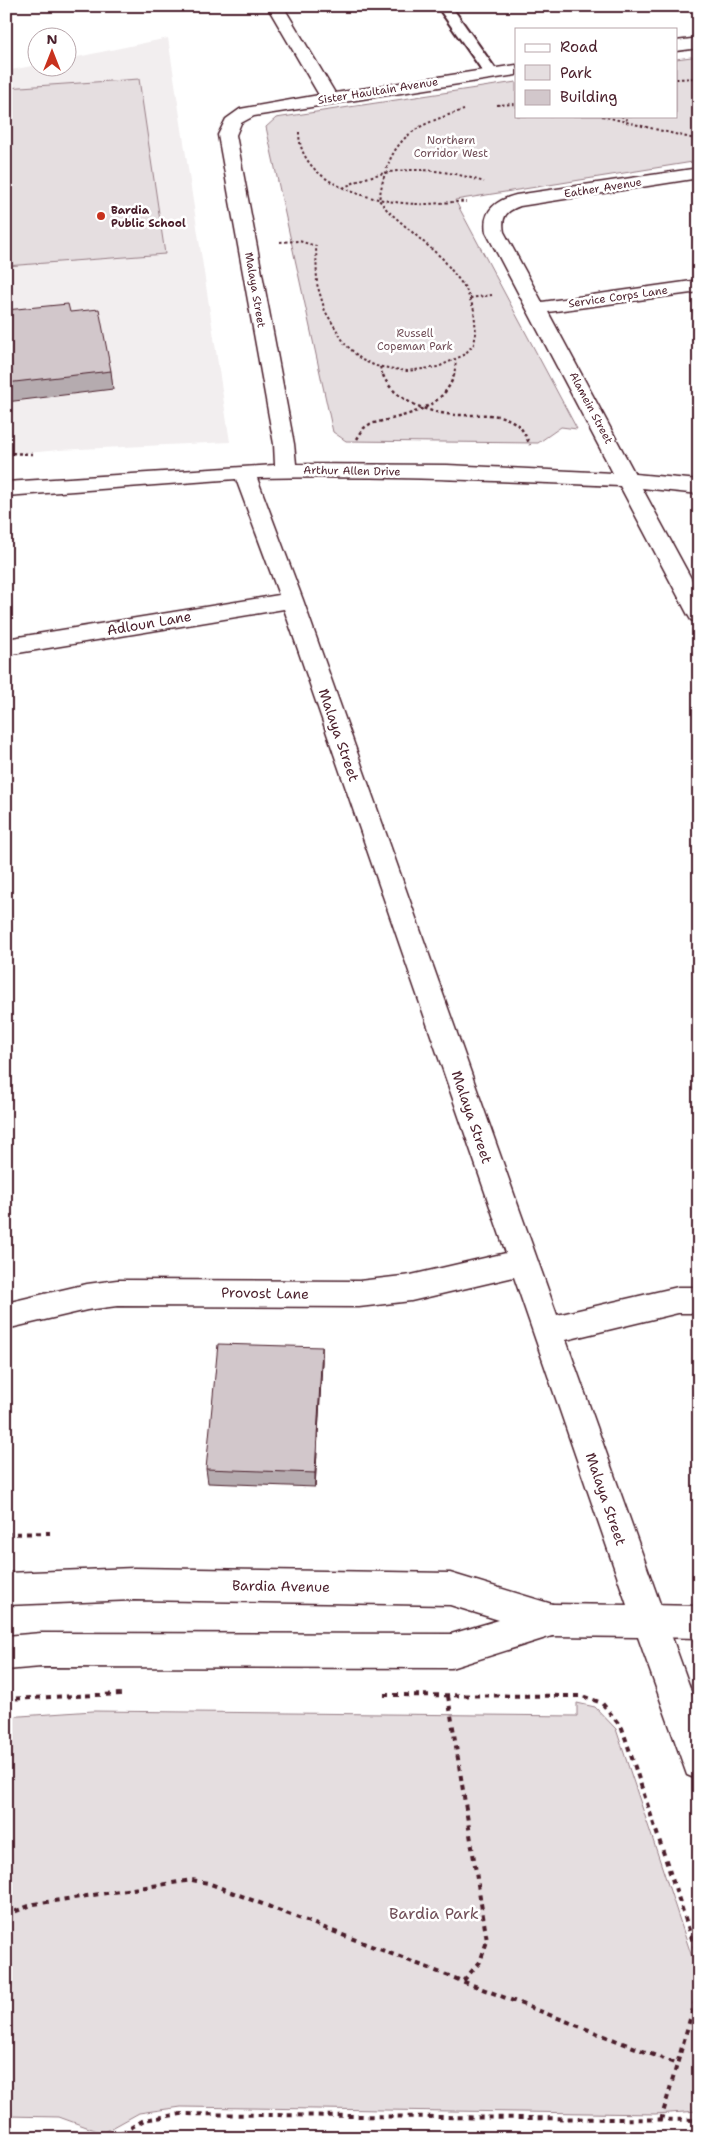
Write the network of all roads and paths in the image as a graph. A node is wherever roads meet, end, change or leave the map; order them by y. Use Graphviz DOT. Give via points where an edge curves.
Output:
graph roads {
  1 [pos="275,6"];
  2 [pos="444,6"];
  3 [pos="699,43"];
  4 [pos="678,46"];
  5 [pos="515,70"];
  6 [pos="492,74"];
  7 [pos="699,78"];
  8 [pos="678,80"];
  9 [pos="330,99"];
  10 [pos="290,104"];
  11 [pos="515,104"];
  12 [pos="497,105"];
  13 [pos="468,109"];
  14 [pos="240,115"];
  15 [pos="611,118"];
  16 [pos="624,118"];
  17 [pos="632,123"];
  18 [pos="699,140"];
  19 [pos="384,172"];
  20 [pos="699,173"];
  21 [pos="342,188"];
  22 [pos="379,200"];
  23 [pos="468,203"];
  24 [pos="511,203"];
  25 [pos="247,245"];
  26 [pos="699,286"];
  27 [pos="538,308"];
  28 [pos="456,361"];
  29 [pos="380,367"];
  30 [pos="422,408"];
  31 [pos="355,445"];
  32 [pos="531,447"];
  33 [pos="286,470"];
  34 [pos="244,472"];
  35 [pos="627,480"];
  36 [pos="699,487"];
  37 [pos="6,490"];
  38 [pos="292,600"];
  39 [pos="699,615"];
  40 [pos="6,647"];
  41 [pos="522,1262"];
  42 [pos="699,1300"];
  43 [pos="6,1316"];
  44 [pos="547,1331"];
  45 [pos="50,1533"];
  46 [pos="6,1534"];
  47 [pos="6,1589"];
  48 [pos="552,1620"];
  49 [pos="648,1621"];
  50 [pos="699,1622"];
  51 [pos="6,1653"];
  52 [pos="130,1694"];
  53 [pos="378,1695"];
  54 [pos="448,1696"];
  55 [pos="6,1699"];
  56 [pos="699,1763"];
  57 [pos="6,1915"];
  58 [pos="699,1960"];
  59 [pos="463,1981"];
  60 [pos="699,1988"];
  61 [pos="677,2064"];
  62 [pos="661,2120"];
  63 [pos="699,2120"];
  64 [pos="6,2134"];
  65 [pos="41,2138"];
  66 [pos="113,2138"];
  1 -- 9 [label="street"];
  2 -- 6 [label="lane"];
  3 -- 4 [label="street"];
  5 -- 6 [label="street, Sister Haultain Avenue"];
  6 -- 9 [label="street, Sister Haultain Avenue"];
  7 -- 8 [label="path"];
  9 -- 10 [label="street, Sister Haultain Avenue"];
  10 -- 14 [label="street, Sister Haultain Avenue"];
  10 -- 21 [label="path" via="298,115 300,148 312,167"];
  11 -- 12 [label="path"];
  13 -- 19 [label="path" via="440,117 409,133 390,154"];
  14 -- 25 [label="street, Malaya Street" via="232,122 227,135"];
  15 -- 17 [label="path"];
  16 -- 17 [label="path"];
  17 -- 18 [label="path"];
  19 -- 21 [label="path" via="365,176"];
  19 -- 22 [label="path"];
  19 -- 24 [label="path" via="427,170 464,176 490,185"];
  20 -- 24 [label="street, Eather Avenue"];
  21 -- 22 [label="path"];
  22 -- 23 [label="path" via="417,204"];
  22 -- 28 [label="path" via="436,252 460,280 470,298 476,326 473,345"];
  24 -- 27 [label="street, Alamein Street" via="497,210 495,232"];
  25 -- 29 [label="path" via="299,241 316,246 317,283 330,321 352,352"];
  25 -- 33 [label="street, Malaya Street"];
  26 -- 27 [label="street, Service Corps Lane"];
  27 -- 35 [label="street, Alamein Street"];
  28 -- 29 [label="path" via="430,369"];
  28 -- 30 [label="path" via="456,373 450,389"];
  29 -- 30 [label="path" via="387,386"];
  30 -- 31 [label="path" via="370,424 358,435"];
  30 -- 32 [label="path" via="456,415 493,415 510,419 524,431"];
  33 -- 34 [label="street, Arthur Allen Drive"];
  33 -- 35 [label="street, Arthur Allen Drive" via="447,472"];
  34 -- 37 [label="street, Arthur Allen Drive"];
  34 -- 38 [label="street, Malaya Street"];
  35 -- 36 [label="street, Arthur Allen Drive"];
  35 -- 39 [label="street, Alamein Street"];
  38 -- 40 [label="street, Adloun Lane"];
  38 -- 41 [label="street, Malaya Street"];
  41 -- 43 [label="street, Provost Lane" via="387,1292 117,1293"];
  41 -- 44 [label="street, Malaya Street"];
  42 -- 44 [label="street" via="678,1300"];
  44 -- 49 [label="street, Malaya Street"];
  45 -- 46 [label="path"];
  47 -- 48 [label="street, Bardia Avenue" via="134,1584 450,1589"];
  48 -- 49 [label="street, Bardia Avenue"];
  48 -- 51 [label="street, Bardia Avenue" via="451,1651 41,1650"];
  49 -- 50 [label="street, Bardia Avenue"];
  49 -- 56 [label="street, Malaya Street"];
  52 -- 55 [label="path"];
  53 -- 54 [label="path"];
  54 -- 58 [label="path" via="582,1696 602,1703 622,1728"];
  54 -- 59 [label="path" via="487,1941 480,1962"];
  57 -- 59 [label="path" via="34,1904 192,1880"];
  59 -- 61 [label="path"];
  60 -- 61 [label="path"];
  61 -- 62 [label="path"];
  62 -- 63 [label="path"];
  62 -- 66 [label="path" via="181,2114 144,2120"];
  64 -- 65 [label="path"];
}
